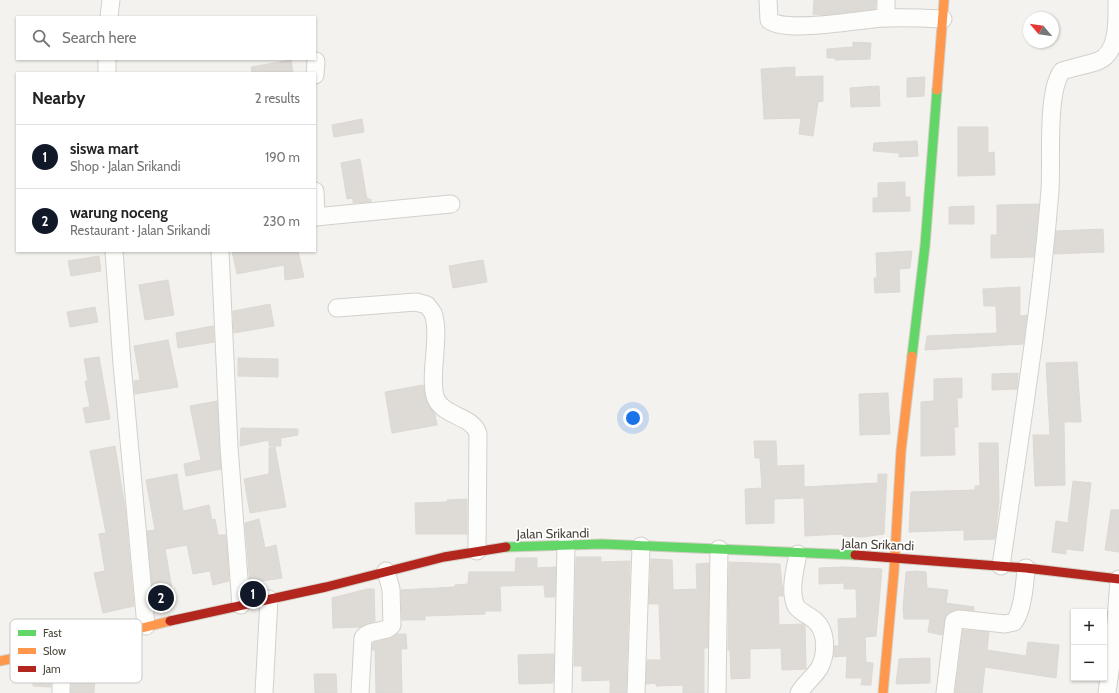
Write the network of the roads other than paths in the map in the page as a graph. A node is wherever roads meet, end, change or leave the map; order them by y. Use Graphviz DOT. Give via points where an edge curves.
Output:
graph roads {
  1 [pos="111,0"];
  2 [pos="768,0"];
  3 [pos="886,0"];
  4 [pos="944,0"];
  5 [pos="1117,0"];
  6 [pos="109,16"];
  7 [pos="886,18"];
  8 [pos="944,19"];
  9 [pos="107,60"];
  10 [pos="107,72"];
  11 [pos="451,204"];
  12 [pos="316,217"];
  13 [pos="114,252"];
  14 [pos="220,252"];
  15 [pos="338,308"];
  16 [pos="566,545"];
  17 [pos="641,546"];
  18 [pos="719,549"];
  19 [pos="477,551"];
  20 [pos="798,554"];
  21 [pos="895,557"];
  22 [pos="1001,566"];
  23 [pos="1026,568"];
  24 [pos="386,571"];
  25 [pos="1119,579"];
  26 [pos="269,599"];
  27 [pos="241,605"];
  28 [pos="146,626"];
  29 [pos="142,627"];
  30 [pos="10,659"];
  31 [pos="0,661"];
  32 [pos="61,683"];
  33 [pos="61,693"];
  34 [pos="264,693"];
  35 [pos="360,693"];
  36 [pos="563,693"];
  37 [pos="636,693"];
  38 [pos="717,693"];
  39 [pos="799,693"];
  40 [pos="883,693"];
  41 [pos="945,693"];
  42 [pos="1107,693"];
  1 -- 6 [label="street"];
  2 -- 7 [label="street" via="769,20 779,25 819,25"];
  3 -- 7 [label="street"];
  4 -- 8 [label="street"];
  5 -- 22 [label="street" via="1116,39 1110,54 1100,61 1062,71 1055,84 1051,173 1041,289"];
  7 -- 8 [label="street"];
  8 -- 21 [label="street" via="924,254 901,451"];
  9 -- 10 [label="street"];
  11 -- 12 [label="street"];
  13 -- 28 [label="street"];
  14 -- 27 [label="street" via="229,447"];
  15 -- 19 [label="street" via="416,302 427,305 433,313 435,396 445,409 475,427 478,434"];
  16 -- 17 [label="street, Jalan Srikandi"];
  16 -- 19 [label="street, Jalan Srikandi" via="515,546"];
  16 -- 36 [label="street"];
  17 -- 18 [label="street, Jalan Srikandi"];
  17 -- 37 [label="street"];
  18 -- 20 [label="street, Jalan Srikandi"];
  18 -- 38 [label="street"];
  19 -- 24 [label="street, Jalan Srikandi"];
  20 -- 21 [label="street, Jalan Srikandi"];
  20 -- 39 [label="street" via="794,598 800,610 823,630 824,643 820,666"];
  21 -- 22 [label="street, Jalan Srikandi"];
  21 -- 40 [label="street"];
  22 -- 23 [label="street, Jalan Srikandi"];
  23 -- 25 [label="street, Jalan Srikandi"];
  23 -- 41 [label="street" via="1019,614 1014,622 1005,624 959,619 954,621"];
  24 -- 26 [label="street, Jalan Srikandi"];
  24 -- 35 [label="street" via="391,590 392,625 388,629 368,634 363,638"];
  25 -- 42 [label="street"];
  26 -- 27 [label="street, Jalan Srikandi"];
  26 -- 34 [label="street"];
  27 -- 28 [label="street, Jalan Srikandi"];
  28 -- 29 [label="street, Jalan Srikandi"];
  30 -- 31 [label="street, Jalan Srikandi"];
  32 -- 33 [label="street"];
}
